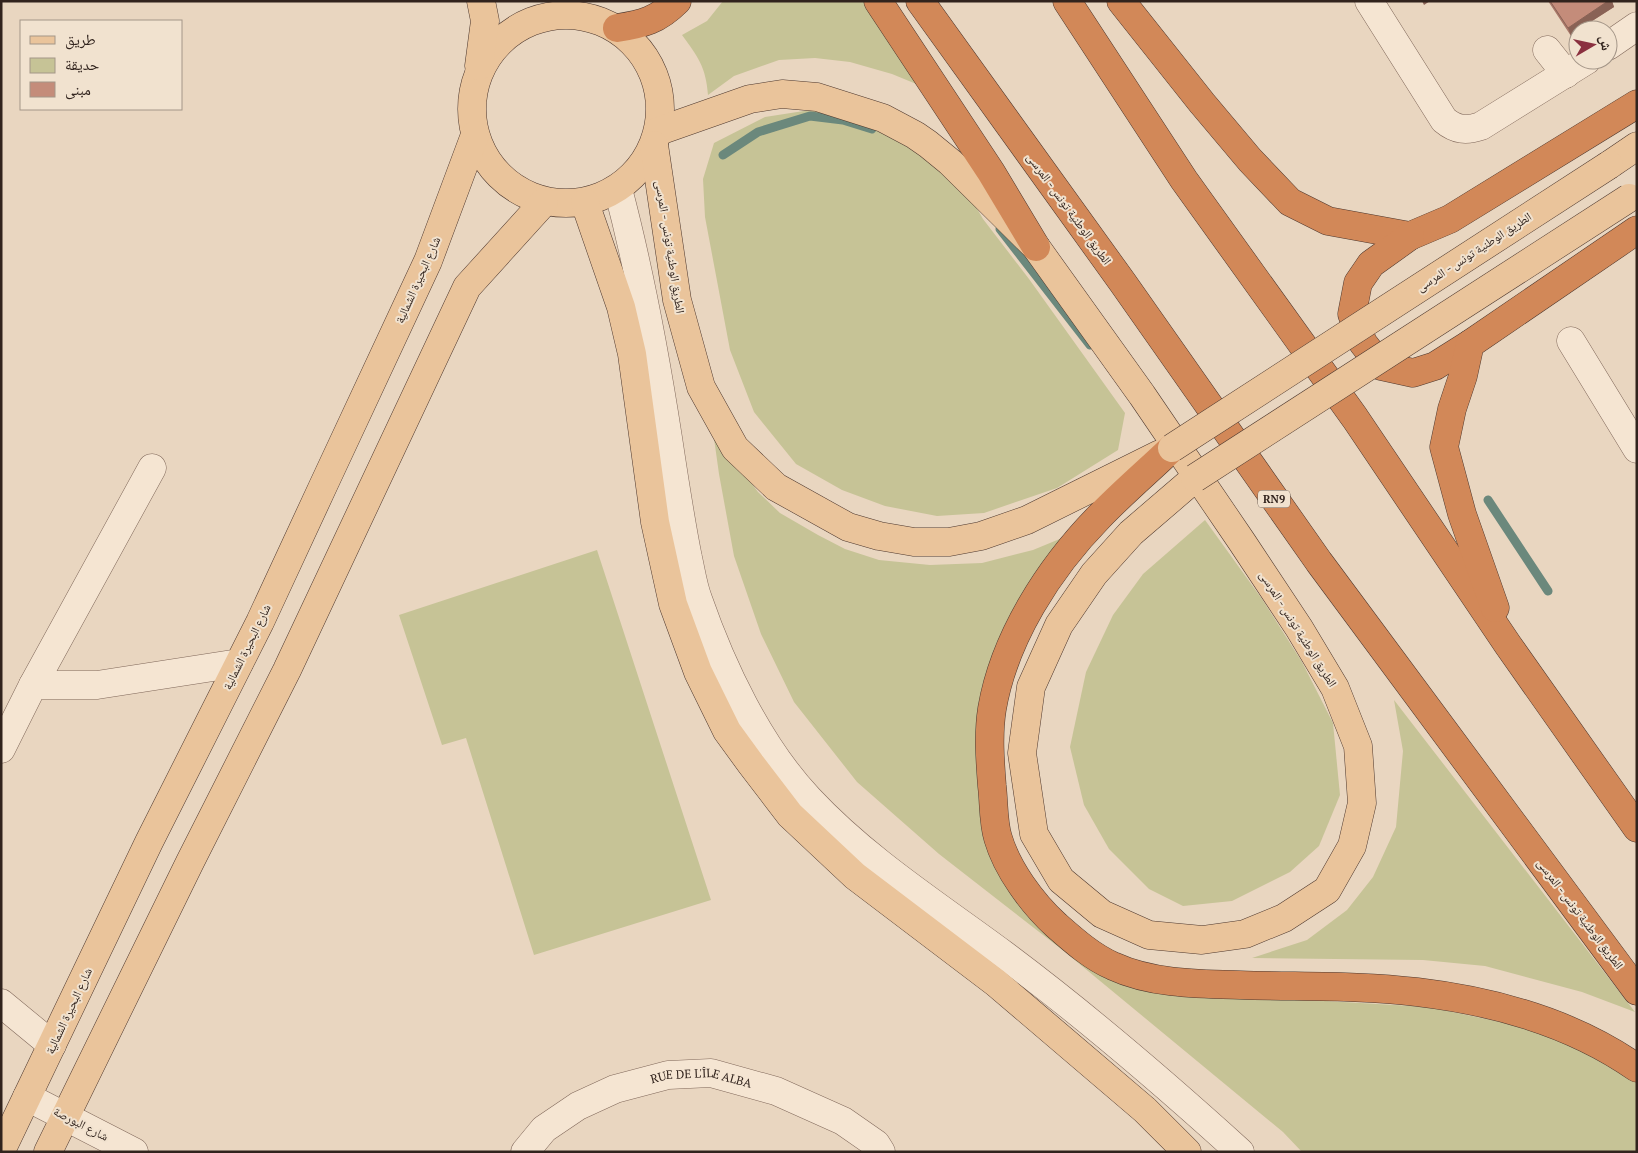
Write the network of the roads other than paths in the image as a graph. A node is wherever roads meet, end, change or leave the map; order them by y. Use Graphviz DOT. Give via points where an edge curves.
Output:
graph roads {
  1 [pos="481,1"];
  2 [pos="677,1"];
  3 [pos="878,1"];
  4 [pos="920,1"];
  5 [pos="1067,1"];
  6 [pos="1121,1"];
  7 [pos="1369,1"];
  8 [pos="572,8"];
  9 [pos="1637,26"];
  10 [pos="617,28"];
  11 [pos="1618,39"];
  12 [pos="1547,50"];
  13 [pos="1568,62"];
  14 [pos="1571,70"];
  15 [pos="479,72"];
  16 [pos="1637,104"];
  17 [pos="475,135"];
  18 [pos="656,138"];
  19 [pos="1637,146"];
  20 [pos="618,189"];
  21 [pos="1633,196"];
  22 [pos="544,202"];
  23 [pos="585,203"];
  24 [pos="1637,230"];
  25 [pos="1410,236"];
  26 [pos="1036,247"];
  27 [pos="1571,341"];
  28 [pos="1470,344"];
  29 [pos="1172,448"];
  30 [pos="1637,449"];
  31 [pos="152,468"];
  32 [pos="1508,645"];
  33 [pos="239,663"];
  34 [pos="33,685"];
  35 [pos="1,749"];
  36 [pos="1637,828"];
  37 [pos="1637,991"];
  38 [pos="1,1003"];
  39 [pos="52,1045"];
  40 [pos="1637,1068"];
  41 [pos="28,1097"];
  42 [pos="65,1116"];
  43 [pos="1,1151"];
  44 [pos="48,1152"];
  45 [pos="134,1152"];
  46 [pos="525,1152"];
  47 [pos="881,1152"];
  48 [pos="1187,1152"];
  49 [pos="1240,1152"];
  1 -- 15 [label="main road" via="485,22"];
  2 -- 10 [label="highway" via="666,12 644,24"];
  3 -- 26 [label="highway" via="991,172"];
  4 -- 37 [label="highway, الطريق الوطنية تونس - المرسى / RN9" via="1319,562"];
  5 -- 32 [label="highway" via="1184,180 1355,418"];
  6 -- 25 [label="highway" via="1202,103 1290,202 1328,221"];
  7 -- 14 [label="street" via="1444,120 1462,130 1481,126"];
  8 -- 10 [label="main road"];
  8 -- 15 [label="main road" via="519,26 495,46"];
  9 -- 11 [label="street"];
  10 -- 18 [label="main road" via="640,48 654,73 661,102"];
  12 -- 13 [label="street"];
  15 -- 17 [label="main road" via="472,103"];
  16 -- 25 [label="highway" via="1450,219"];
  17 -- 22 [label="main road" via="489,165 514,188"];
  17 -- 33 [label="main road, شارع البحيرة الشمالية" via="428,261"];
  18 -- 20 [label="main road" via="640,170"];
  18 -- 26 [label="main road, الطريق الوطنية تونس - المرسى" via="750,99 782,94 817,97 883,118 916,135 950,162"];
  18 -- 29 [label="main road, الطريق الوطنية تونس - المرسى" via="677,300 701,388 735,448 776,487 848,527 914,542 949,542 981,536 1028,520"];
  19 -- 29 [label="main road, الطريق الوطنية تونس - المرسى, bridge"];
  20 -- 23 [label="main road"];
  20 -- 49 [label="street" via="652,339 680,519 696,596 726,668 775,756 808,798 856,843 1095,1026"];
  21 -- 26 [label="main road, الطريق الوطنية تونس - المرسى, bridge" via="1195,478 1131,533 1094,574 1059,626 1031,687 1022,753 1034,834 1061,880 1102,914 1148,935 1202,940 1246,934 1284,918 1327,890 1352,846 1362,803 1358,746 1336,688 1299,628 1170,436"];
  22 -- 23 [label="main road"];
  22 -- 42 [label="main road" via="467,287 288,670"];
  23 -- 48 [label="main road" via="621,307 632,354 655,522 673,604 698,672 727,731 790,814 855,876 1011,995 1145,1110"];
  24 -- 28 [label="highway"];
  25 -- 28 [label="highway" via="1371,264 1358,283 1352,314 1363,343 1381,366 1413,373 1435,366"];
  27 -- 30 [label="street"];
  28 -- 32 [label="highway" via="1444,447 1462,514"];
  29 -- 40 [label="highway" via="1098,518 1062,560 1034,601 1007,654 992,710 990,761 997,837 1015,876 1041,912 1076,943 1113,966 1151,978 1199,984 1416,992 1484,1004 1529,1015 1577,1034"];
  31 -- 34 [label="street"];
  32 -- 36 [label="highway"];
  33 -- 34 [label="street" via="97,686"];
  33 -- 39 [label="main road, شارع البحيرة الشمالية"];
  34 -- 35 [label="street"];
  38 -- 39 [label="street"];
  39 -- 41 [label="main road, شارع البحيرة الشمالية"];
  41 -- 42 [label="street, شارع البورصة"];
  41 -- 43 [label="main road, شارع البحيرة الشمالية"];
  42 -- 44 [label="main road"];
  42 -- 45 [label="street, شارع البورصة"];
  46 -- 47 [label="street, RUE DE L'ÎLE ALBA" via="544,1129 578,1106 615,1089 668,1076 710,1073 776,1091 843,1121 876,1144"];
}
